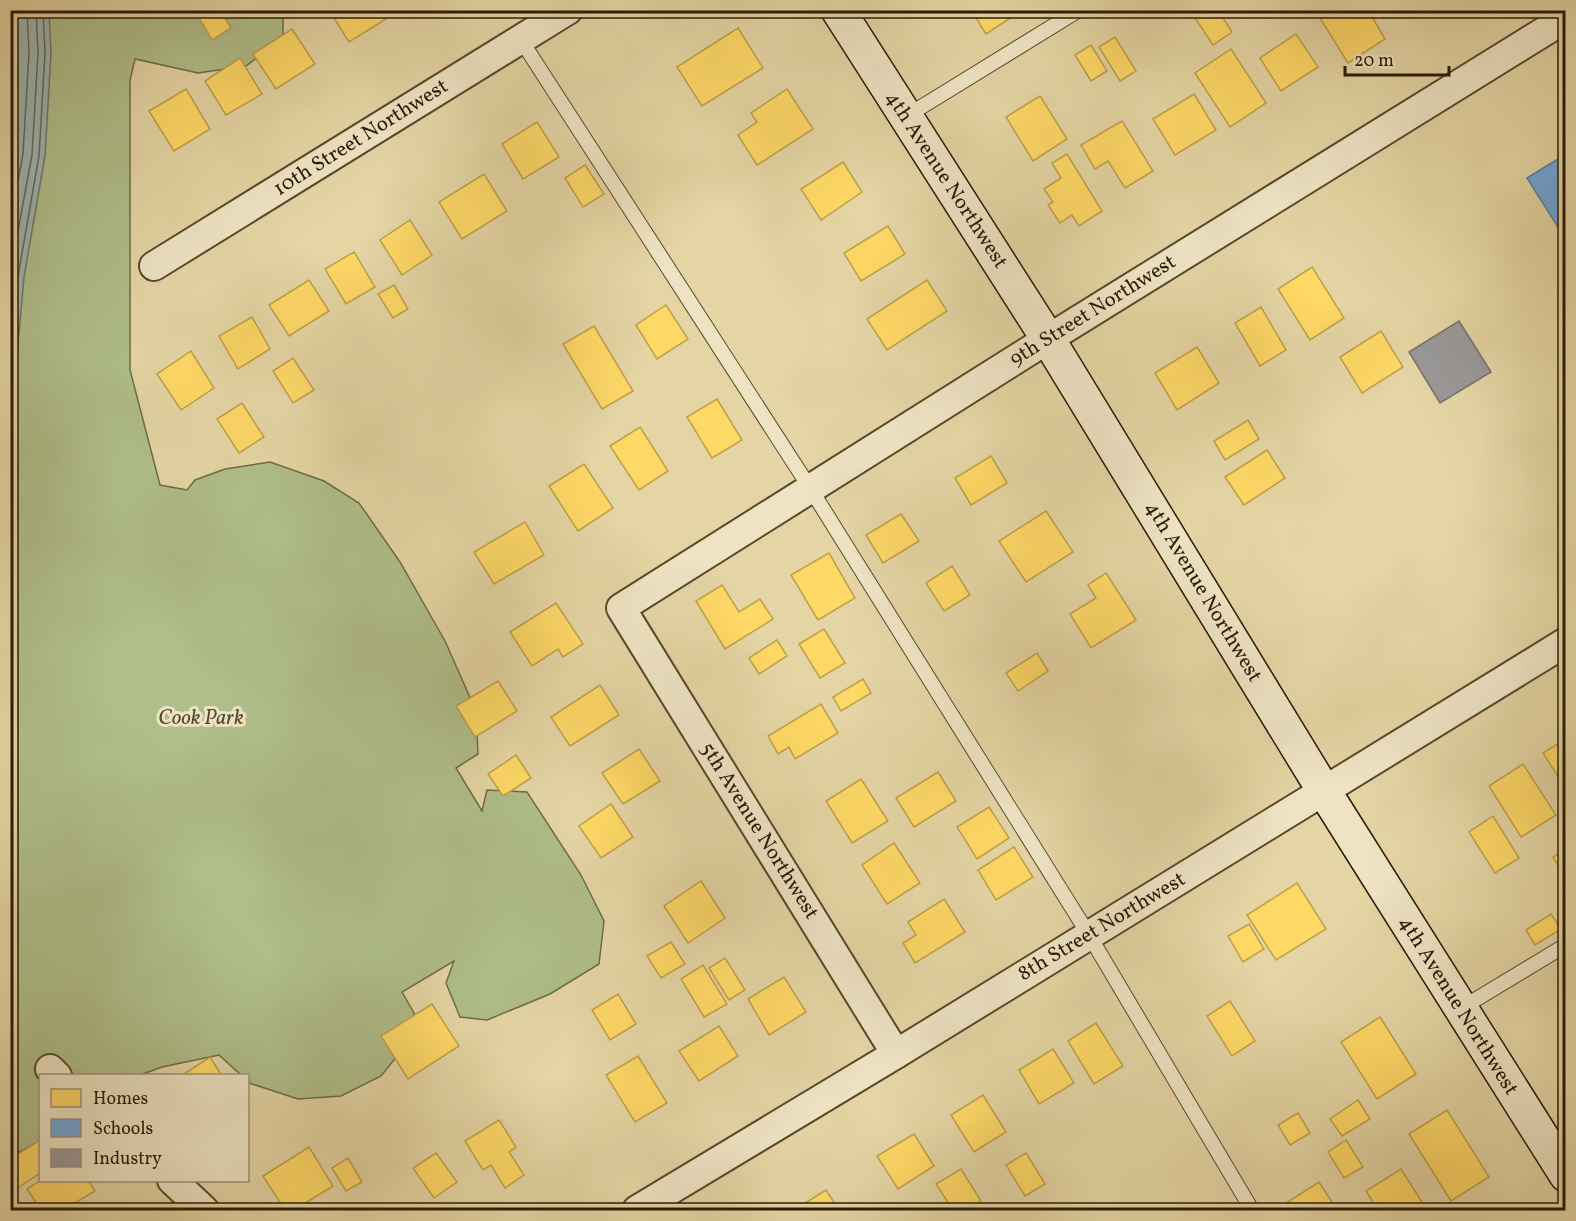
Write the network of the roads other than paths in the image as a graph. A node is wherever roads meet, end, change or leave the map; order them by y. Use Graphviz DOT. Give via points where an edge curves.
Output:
graph roads {
  1 [pos="568,10"];
  2 [pos="838,10"];
  3 [pos="1079,10"];
  4 [pos="1566,18"];
  5 [pos="521,40"];
  6 [pos="905,117"];
  7 [pos="154,266"];
  8 [pos="1047,339"];
  9 [pos="810,488"];
  10 [pos="621,608"];
  11 [pos="1566,642"];
  12 [pos="1324,791"];
  13 [pos="1089,935"];
  14 [pos="1566,945"];
  15 [pos="1460,1009"];
  16 [pos="896,1054"];
  17 [pos="1566,1175"];
  18 [pos="174,1182"];
  19 [pos="204,1210"];
  20 [pos="637,1210"];
  21 [pos="1252,1210"];
  1 -- 5 [label="street, 10th Street Northwest"];
  2 -- 6 [label="main road, 4th Avenue Northwest"];
  3 -- 6 [label="lane"];
  4 -- 8 [label="street, 9th Street Northwest"];
  5 -- 7 [label="street, 10th Street Northwest"];
  5 -- 9 [label="lane"];
  6 -- 8 [label="main road, 4th Avenue Northwest"];
  8 -- 9 [label="street, 9th Street Northwest"];
  8 -- 12 [label="main road, 4th Avenue Northwest"];
  9 -- 10 [label="street, 9th Street Northwest"];
  9 -- 13 [label="lane"];
  10 -- 16 [label="street, 5th Avenue Northwest"];
  11 -- 12 [label="street, 8th Street Northwest"];
  12 -- 13 [label="street, 8th Street Northwest"];
  12 -- 15 [label="main road, 4th Avenue Northwest"];
  13 -- 16 [label="street, 8th Street Northwest"];
  13 -- 21 [label="lane"];
  14 -- 15 [label="lane"];
  15 -- 17 [label="main road, 4th Avenue Northwest"];
  16 -- 20 [label="street, 8th Street Northwest"];
  18 -- 19 [label="street"];
}
